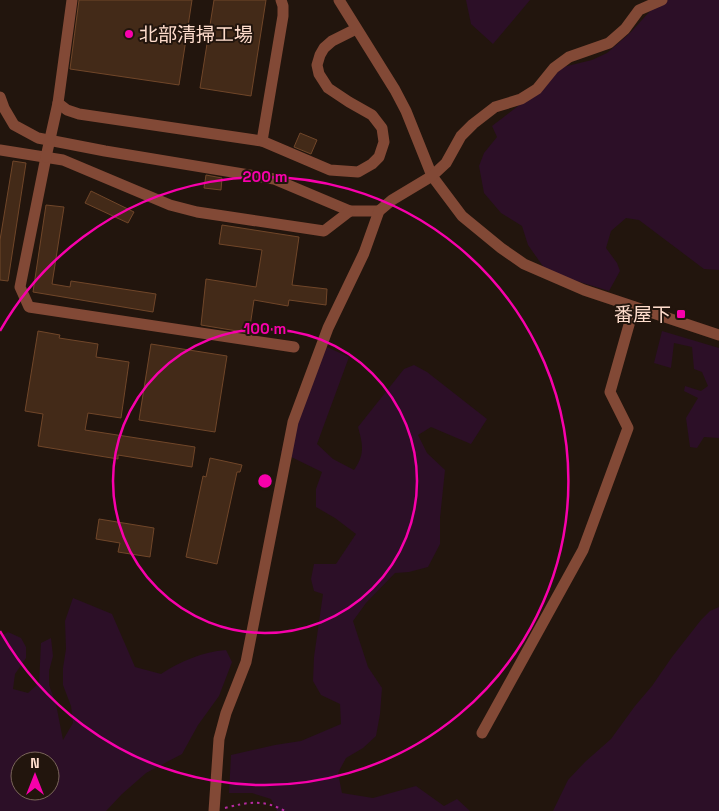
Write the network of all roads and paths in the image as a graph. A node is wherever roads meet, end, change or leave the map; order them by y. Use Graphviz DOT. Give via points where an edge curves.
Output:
graph roads {
  1 [pos="72,0"];
  2 [pos="281,0"];
  3 [pos="339,0"];
  4 [pos="662,0"];
  5 [pos="356,28"];
  6 [pos="0,97"];
  7 [pos="58,103"];
  8 [pos="262,141"];
  9 [pos="0,150"];
  10 [pos="46,157"];
  11 [pos="432,176"];
  12 [pos="350,211"];
  13 [pos="379,211"];
  14 [pos="634,307"];
  15 [pos="719,335"];
  16 [pos="294,347"];
  17 [pos="482,733"];
  18 [pos="219,810"];
  19 [pos="285,811"];
  1 -- 7 [label="street"];
  2 -- 8 [label="street" via="283,16"];
  3 -- 5 [label="street"];
  4 -- 11 [label="street" via="640,10 609,43 569,57 554,68 536,89 521,99 495,107 460,136 446,163"];
  5 -- 8 [label="street" via="324,48 317,65 318,74 328,88 378,122 384,142 379,157 358,172 330,170"];
  5 -- 11 [label="street" via="406,111"];
  6 -- 12 [label="street" via="14,125 38,138 274,180"];
  7 -- 8 [label="street" via="79,114"];
  7 -- 10 [label="street, bridge"];
  9 -- 10 [label="street"];
  10 -- 12 [label="street" via="63,160 170,206 197,212 324,230"];
  10 -- 16 [label="street" via="20,287 29,306"];
  11 -- 13 [label="street"];
  11 -- 14 [label="street" via="462,216 512,257 566,283"];
  12 -- 13 [label="street"];
  13 -- 18 [label="street" via="364,253 328,328 293,422 246,662 219,739"];
  14 -- 15 [label="street"];
  14 -- 17 [label="street" via="610,392 628,428 583,550"];
  18 -- 19 [label="path" via="244,802 260,802"];
}
